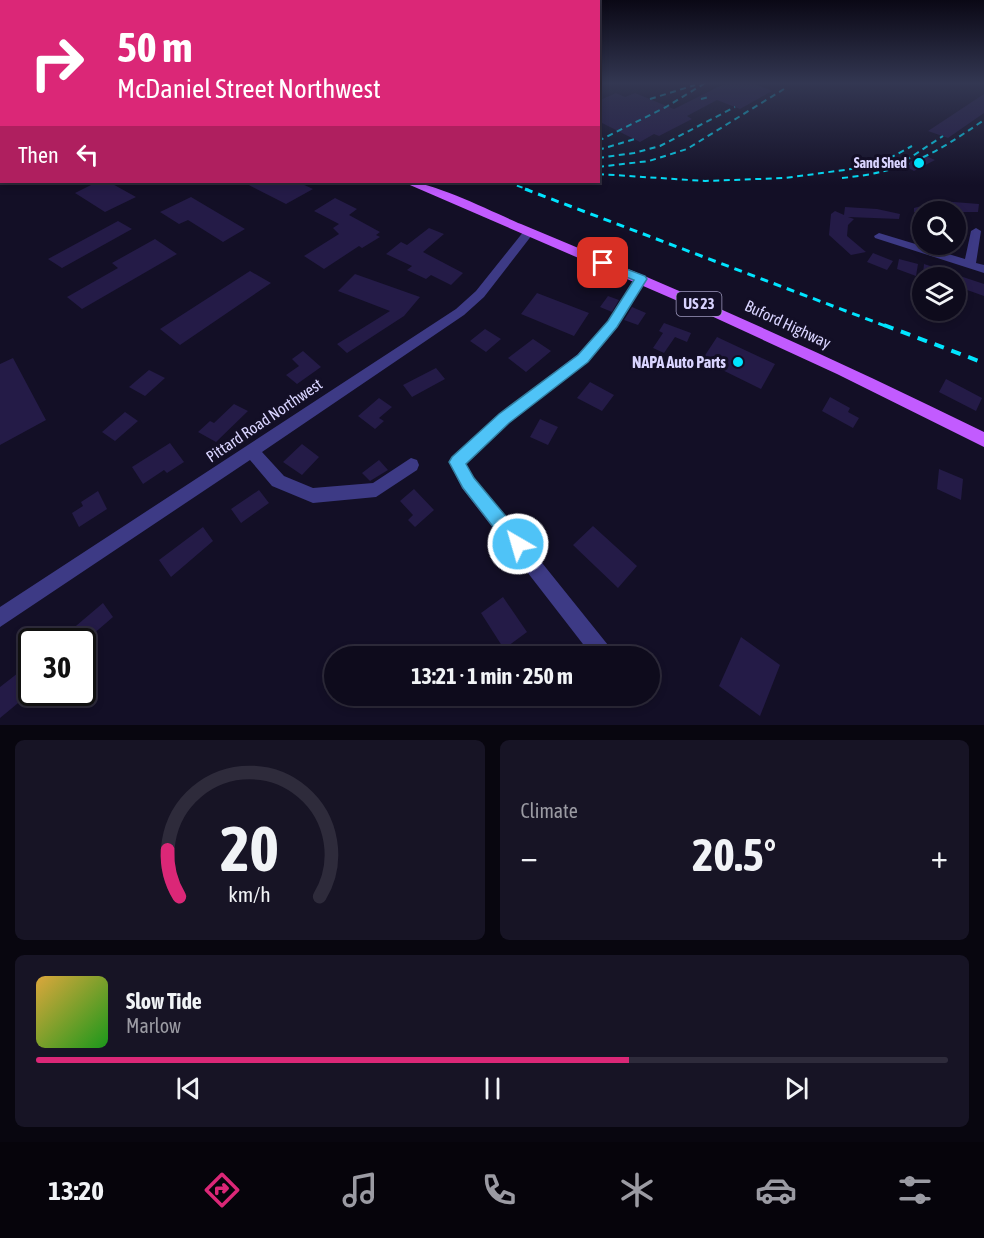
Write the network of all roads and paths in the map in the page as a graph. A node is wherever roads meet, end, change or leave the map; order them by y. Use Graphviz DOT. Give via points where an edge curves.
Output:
graph roads {
  1 [pos="410,183"];
  2 [pos="976,231"];
  3 [pos="528,232"];
  4 [pos="879,236"];
  5 [pos="970,265"];
  6 [pos="984,269"];
  7 [pos="641,279"];
  8 [pos="984,440"];
  9 [pos="251,450"];
  10 [pos="411,465"];
  11 [pos="0,618"];
  12 [pos="596,646"];
  1 -- 3 [label="main road, Buford Highway / US 23"];
  2 -- 5 [label="street"];
  3 -- 7 [label="main road, Buford Highway / US 23"];
  3 -- 9 [label="street, Pittard Road Northwest" via="480,294 460,312"];
  4 -- 5 [label="street"];
  5 -- 6 [label="street"];
  7 -- 8 [label="main road, Buford Highway / US 23" via="807,352"];
  7 -- 12 [label="street" via="613,324 583,358 504,419 457,462 468,483"];
  9 -- 10 [label="street" via="278,482 313,496 376,490"];
  9 -- 11 [label="street, Pittard Road Northwest"];
}
